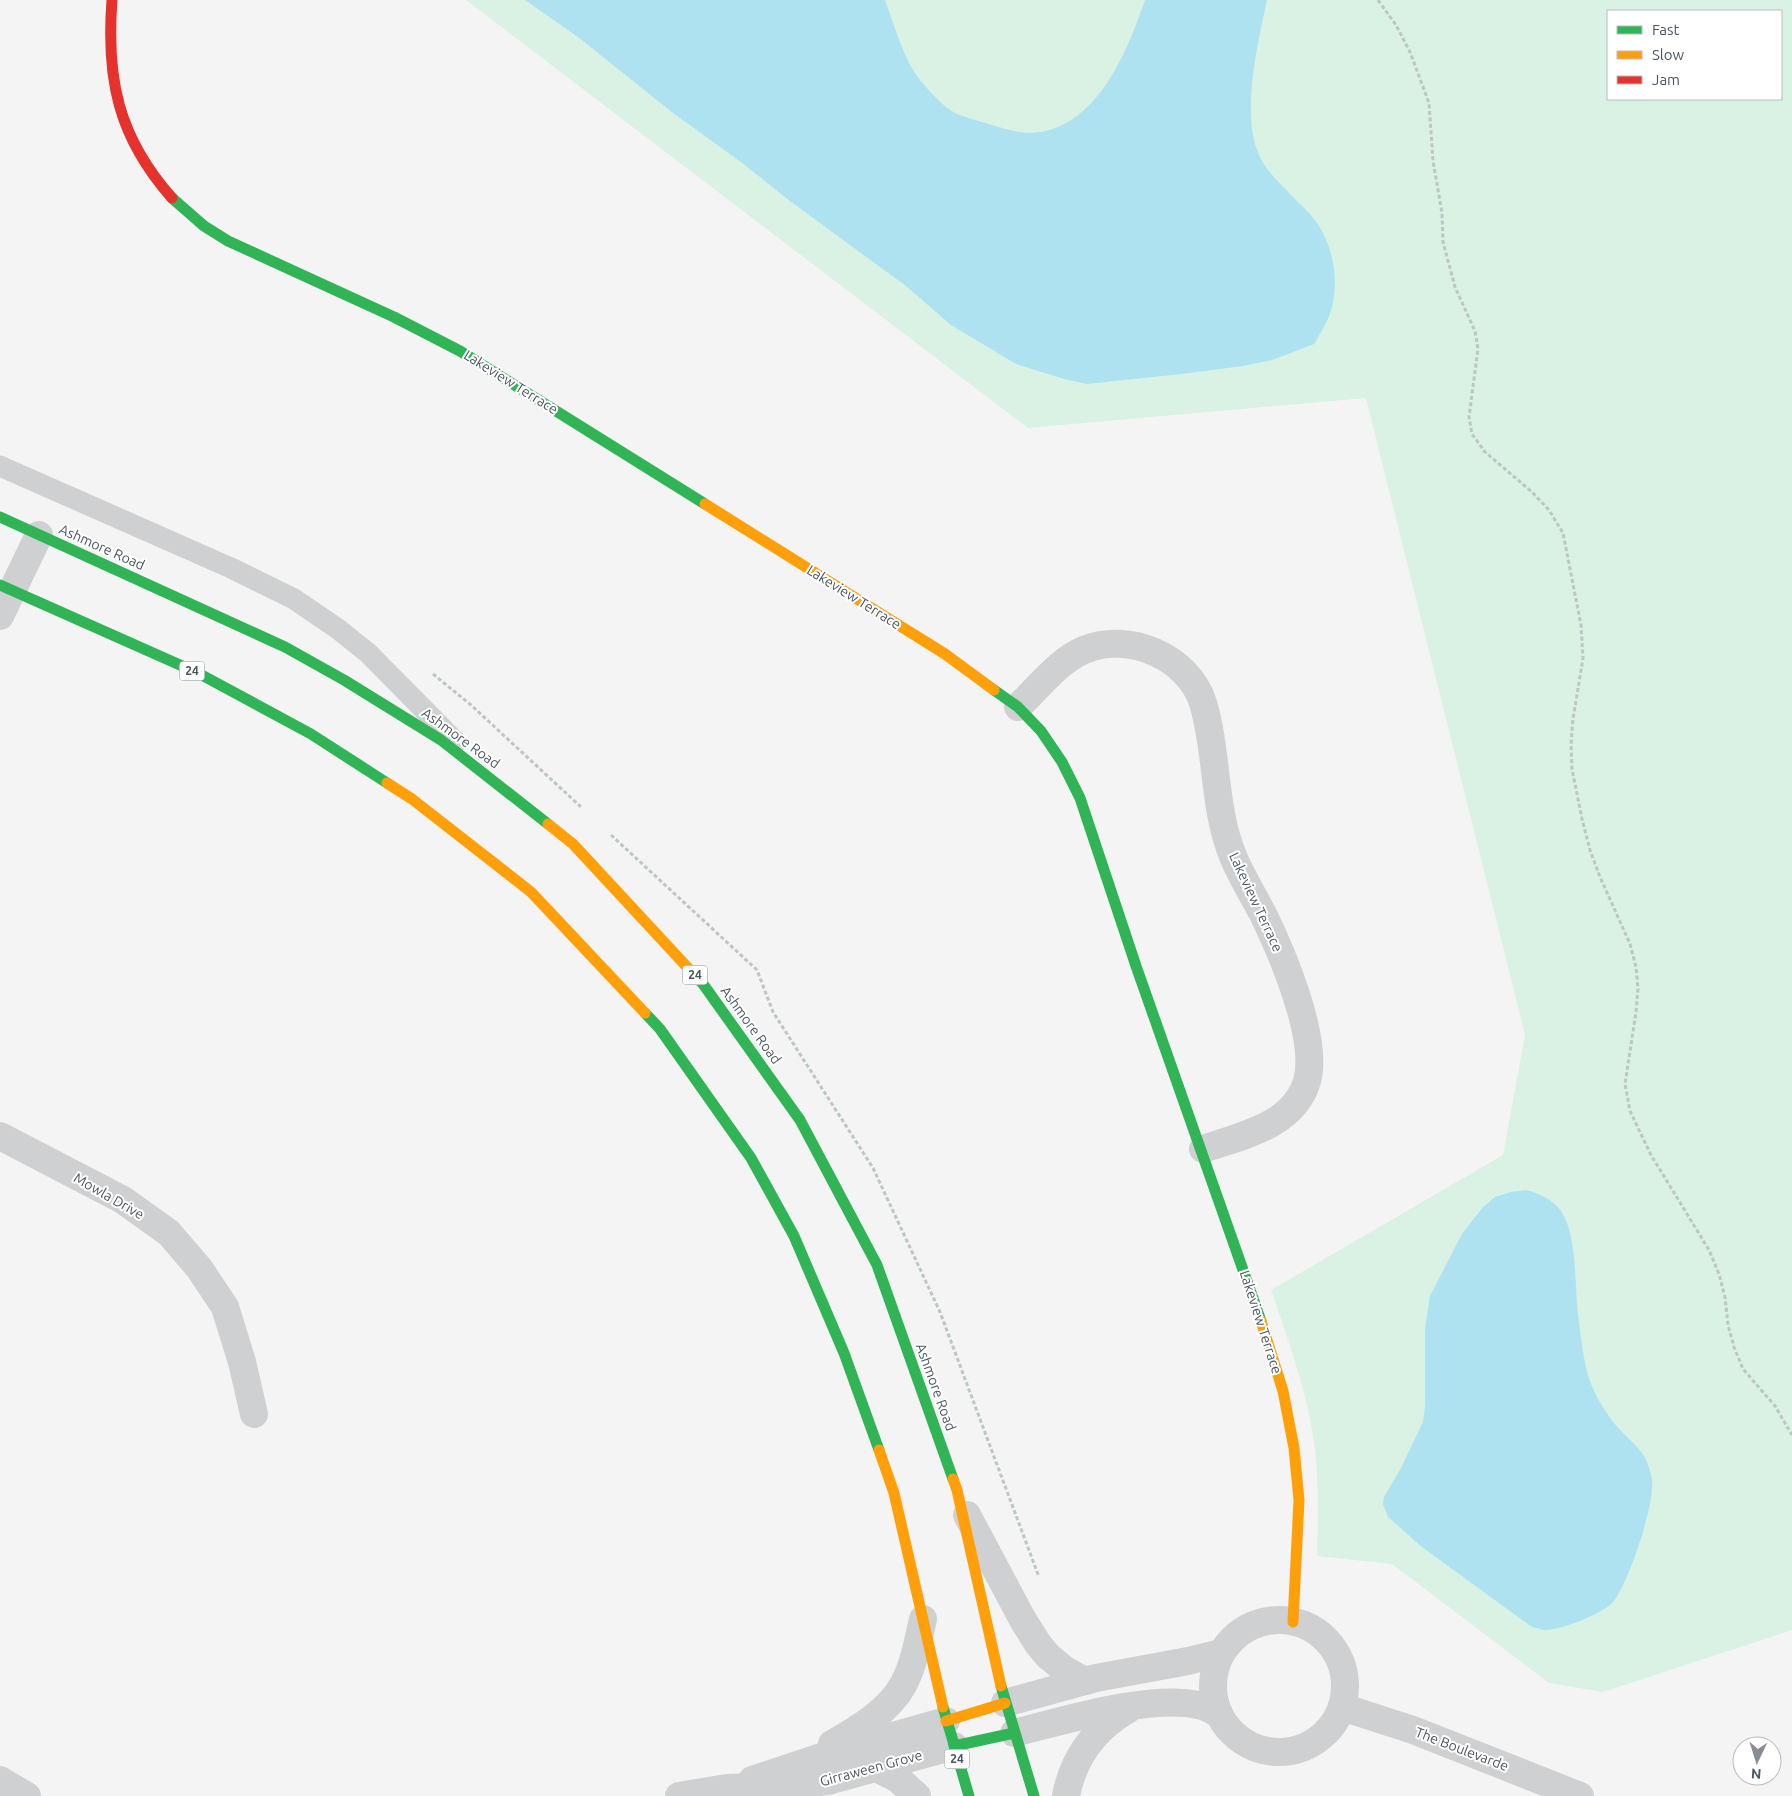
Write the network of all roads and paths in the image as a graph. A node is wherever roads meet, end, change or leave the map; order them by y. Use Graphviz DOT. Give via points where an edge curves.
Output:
graph roads {
  1 [pos="112,0"];
  2 [pos="1378,0"];
  3 [pos="0,466"];
  4 [pos="0,517"];
  5 [pos="39,535"];
  6 [pos="6,588"];
  7 [pos="0,616"];
  8 [pos="1018,707"];
  9 [pos="492,779"];
  10 [pos="0,1136"];
  11 [pos="1203,1149"];
  12 [pos="254,1414"];
  13 [pos="1792,1435"];
  14 [pos="960,1503"];
  15 [pos="923,1619"];
  16 [pos="1293,1622"];
  17 [pos="1221,1653"];
  18 [pos="1085,1681"];
  19 [pos="1005,1702"];
  20 [pos="1135,1706"];
  21 [pos="1342,1707"];
  22 [pos="1219,1714"];
  23 [pos="1014,1733"];
  24 [pos="950,1734"];
  25 [pos="789,1767"];
  26 [pos="876,1768"];
  27 [pos="1,1782"];
  28 [pos="727,1788"];
  29 [pos="27,1796"];
  30 [pos="679,1796"];
  31 [pos="917,1796"];
  32 [pos="969,1796"];
  33 [pos="1034,1796"];
  34 [pos="1066,1796"];
  35 [pos="1580,1796"];
  1 -- 8 [label="main road, Lakeview Terrace" via="108,43 110,69 126,128 156,180 204,226 257,255 420,328 481,362 945,654"];
  2 -- 13 [label="path" via="1410,52 1429,103 1443,242 1455,287 1475,331 1478,350 1469,417 1472,434 1485,452 1532,492 1563,533 1582,633 1583,658 1572,727 1572,769 1590,850 1627,937 1636,967 1636,1012 1625,1084 1630,1111 1651,1155 1709,1250 1719,1274 1728,1325 1743,1369 1775,1406"];
  3 -- 9 [label="lane" via="294,598 368,653"];
  4 -- 5 [label="main road, Ashmore Road / 24"];
  5 -- 6 [label="street"];
  5 -- 9 [label="main road, Ashmore Road / 24" via="241,626 322,667 442,740"];
  6 -- 7 [label="street"];
  6 -- 15 [label="main road, 24" via="198,674 311,734 412,799 531,892 660,1028 751,1158 794,1236 844,1353 894,1493"];
  8 -- 11 [label="main road, Lakeview Terrace" via="1051,744 1080,798 1136,966"];
  8 -- 11 [label="street, Lakeview Terrace" via="1077,654 1113,644 1147,648 1168,659 1190,679 1202,701 1224,829 1233,856 1283,960 1305,1029 1309,1058 1304,1088 1286,1113 1269,1125"];
  9 -- 14 [label="main road, Ashmore Road / 24" via="572,844 703,984 800,1120 877,1264"];
  10 -- 12 [label="street, Mowla Drive" via="123,1200 169,1233 199,1268 225,1307"];
  11 -- 16 [label="main road, Lakeview Terrace" via="1274,1359 1289,1419 1299,1500"];
  14 -- 18 [label="street" via="1038,1644 1065,1670"];
  14 -- 19 [label="main road, Ashmore Road / 24"];
  15 -- 24 [label="main road, 24"];
  15 -- 25 [label="street" via="908,1674 894,1698 846,1736"];
  16 -- 17 [label="street" via="1257,1623 1236,1635"];
  16 -- 21 [label="street" via="1318,1632 1337,1653 1345,1680"];
  17 -- 18 [label="street"];
  17 -- 22 [label="street" via="1212,1690"];
  18 -- 19 [label="street"];
  19 -- 23 [label="main road, Ashmore Road / 24"];
  19 -- 24 [label="main road"];
  20 -- 22 [label="street" via="1178,1702 1198,1704"];
  20 -- 23 [label="street"];
  20 -- 34 [label="street" via="1112,1720 1090,1741 1076,1763"];
  21 -- 22 [label="street" via="1330,1728 1312,1744 1276,1752 1242,1741"];
  21 -- 35 [label="street, The Boulevarde" via="1413,1730"];
  23 -- 24 [label="main road"];
  23 -- 33 [label="main road, Ashmore Road / 24"];
  24 -- 25 [label="street, Girraween Grove"];
  24 -- 26 [label="street, Girraween Grove"];
  24 -- 32 [label="main road, 24"];
  25 -- 28 [label="street, Girraween Grove"];
  26 -- 28 [label="street, Girraween Grove" via="802,1785"];
  26 -- 31 [label="street" via="898,1778"];
  27 -- 29 [label="street"];
  28 -- 30 [label="street, Girraween Grove"];
}
